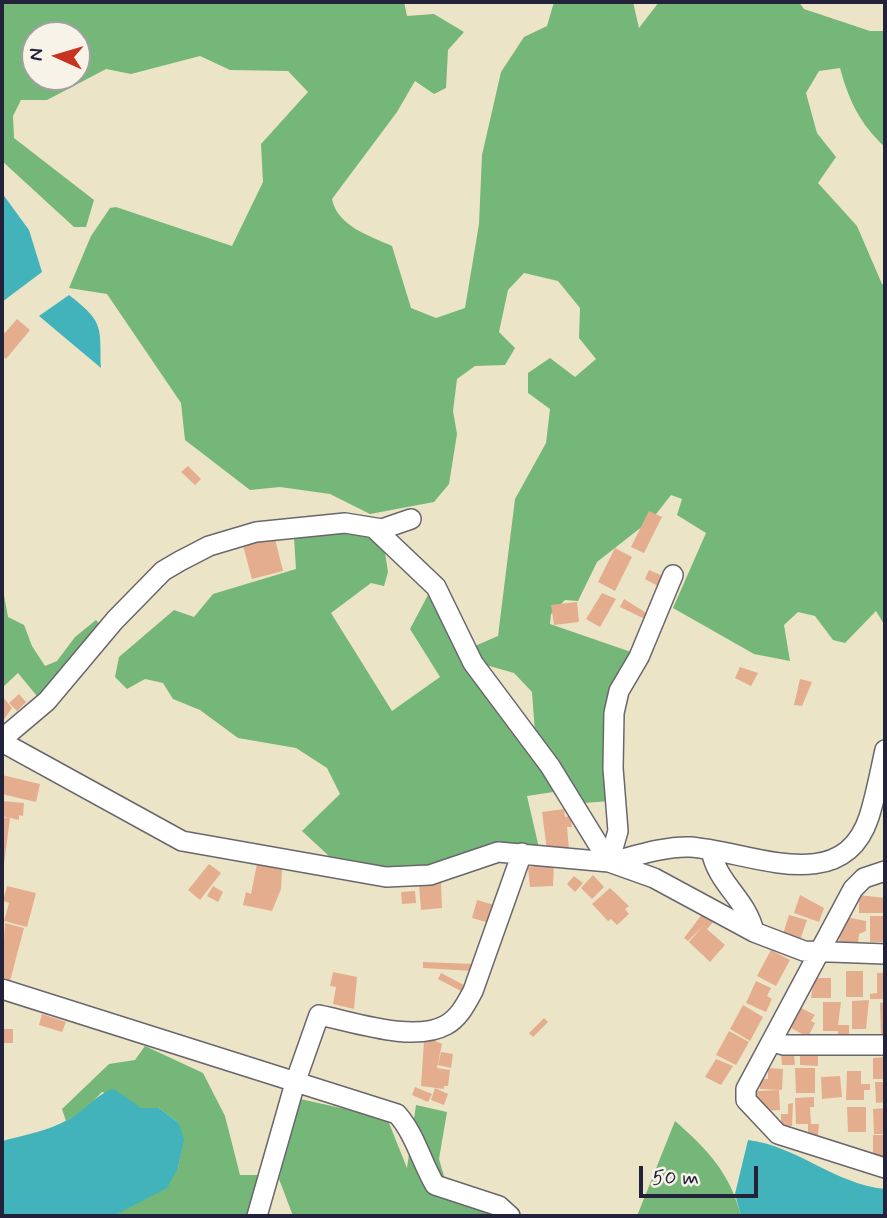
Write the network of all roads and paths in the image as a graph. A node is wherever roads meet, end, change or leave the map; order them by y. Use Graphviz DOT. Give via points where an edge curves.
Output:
graph roads {
  1 [pos="411,519"];
  2 [pos="375,529"];
  3 [pos="673,575"];
  4 [pos="2,741"];
  5 [pos="885,750"];
  6 [pos="711,850"];
  7 [pos="522,853"];
  8 [pos="609,862"];
  9 [pos="885,871"];
  10 [pos="754,932"];
  11 [pos="817,953"];
  12 [pos="885,954"];
  13 [pos="2,989"];
  14 [pos="772,1042"];
  15 [pos="885,1045"];
  16 [pos="295,1083"];
  17 [pos="885,1168"];
  18 [pos="257,1216"];
  19 [pos="510,1216"];
  1 -- 2 [label="street"];
  2 -- 4 [label="street" via="345,523 256,532 209,546 163,571 47,701"];
  2 -- 8 [label="street" via="436,587 473,663 550,766"];
  3 -- 8 [label="street" via="639,657 619,691 614,713 618,831"];
  4 -- 7 [label="street" via="182,841 386,877 430,875 498,852"];
  5 -- 6 [label="street" via="868,819 851,845 830,862 804,866"];
  6 -- 8 [label="street" via="677,848"];
  6 -- 10 [label="street" via="714,869 751,918"];
  7 -- 8 [label="street"];
  7 -- 16 [label="street" via="462,1012 446,1025 415,1034 319,1015"];
  8 -- 10 [label="street" via="653,878"];
  9 -- 11 [label="street" via="864,878 853,889"];
  10 -- 11 [label="street"];
  11 -- 12 [label="street"];
  11 -- 14 [label="street"];
  13 -- 16 [label="street"];
  14 -- 15 [label="street"];
  14 -- 17 [label="street" via="746,1089 746,1100 778,1134"];
  16 -- 18 [label="street"];
  16 -- 19 [label="street" via="397,1114 408,1126 435,1185 499,1206"];
}
